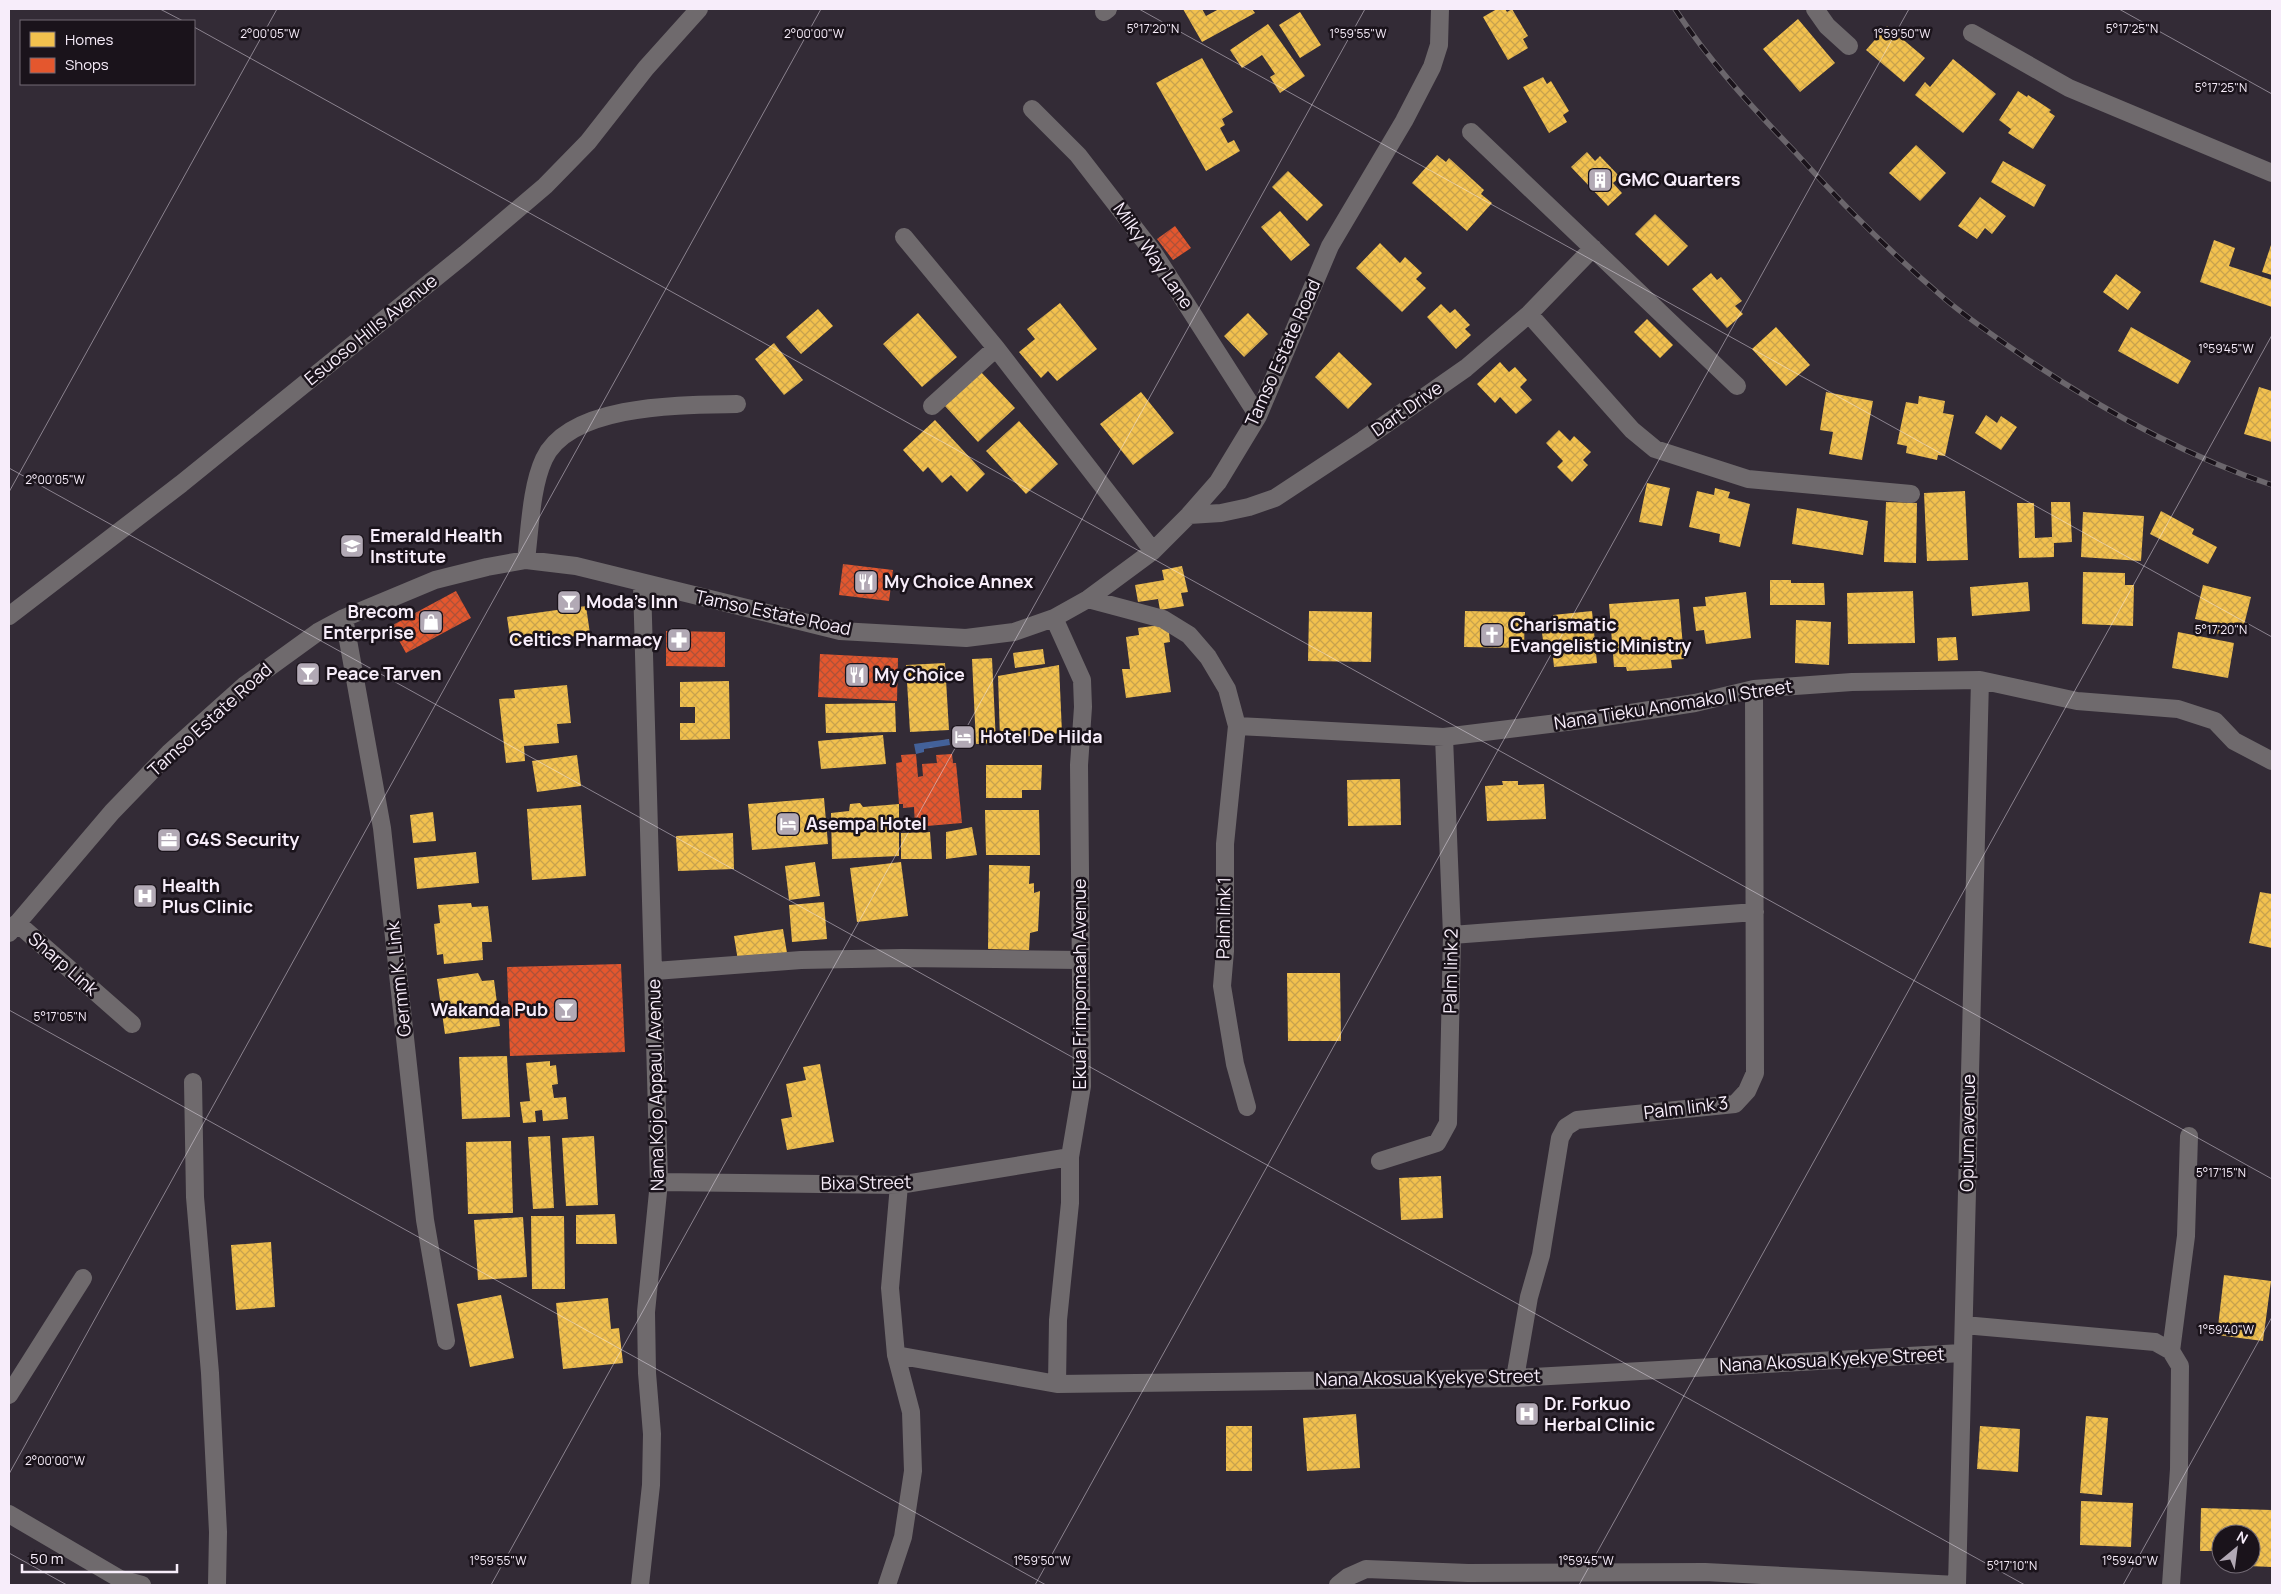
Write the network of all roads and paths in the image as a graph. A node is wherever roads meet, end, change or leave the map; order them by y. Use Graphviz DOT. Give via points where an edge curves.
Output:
graph roads {
  1 [pos="699,9"];
  2 [pos="1440,9"];
  3 [pos="1815,9"];
  4 [pos="1972,34"];
  5 [pos="1849,46"];
  6 [pos="1032,109"];
  7 [pos="1471,132"];
  8 [pos="2272,173"];
  9 [pos="904,238"];
  10 [pos="1593,248"];
  11 [pos="1529,314"];
  12 [pos="996,348"];
  13 [pos="1737,386"];
  14 [pos="738,404"];
  15 [pos="932,406"];
  16 [pos="1258,416"];
  17 [pos="1911,494"];
  18 [pos="1189,515"];
  19 [pos="1153,551"];
  20 [pos="526,560"];
  21 [pos="642,584"];
  22 [pos="1088,599"];
  23 [pos="9,616"];
  24 [pos="344,618"];
  25 [pos="1054,618"];
  26 [pos="1980,680"];
  27 [pos="1754,689"];
  28 [pos="1237,726"];
  29 [pos="1444,737"];
  30 [pos="2272,761"];
  31 [pos="1755,912"];
  32 [pos="13,928"];
  33 [pos="1452,935"];
  34 [pos="1080,960"];
  35 [pos="655,971"];
  36 [pos="132,1024"];
  37 [pos="193,1082"];
  38 [pos="1247,1106"];
  39 [pos="2189,1136"];
  40 [pos="1070,1157"];
  41 [pos="1380,1161"];
  42 [pos="659,1182"];
  43 [pos="899,1185"];
  44 [pos="83,1278"];
  45 [pos="1964,1325"];
  46 [pos="446,1341"];
  47 [pos="2171,1351"];
  48 [pos="1962,1353"];
  49 [pos="896,1354"];
  50 [pos="1515,1378"];
  51 [pos="1057,1384"];
  52 [pos="9,1395"];
  53 [pos="9,1514"];
  54 [pos="142,1585"];
  55 [pos="217,1585"];
  56 [pos="640,1585"];
  57 [pos="887,1585"];
  58 [pos="1338,1585"];
  59 [pos="1957,1585"];
  60 [pos="2171,1585"];
  1 -- 23 [label="street, Esuoso Hills Avenue" via="646,68 588,142 538,192 188,478"];
  2 -- 16 [label="street, Tamso Estate Road" via="1439,45 1432,67 1330,246"];
  3 -- 5 [label="street" via="1827,26"];
  4 -- 8 [label="street" via="2069,88"];
  6 -- 16 [label="street, Milky Way Lane" via="1078,155 1153,252"];
  7 -- 10 [label="street"];
  9 -- 12 [label="street"];
  10 -- 11 [label="street, Dart Drive"];
  10 -- 13 [label="street"];
  11 -- 17 [label="street" via="1632,430 1656,449 1748,479"];
  11 -- 18 [label="street, Dart Drive" via="1466,368 1274,498 1221,513"];
  12 -- 15 [label="street"];
  12 -- 19 [label="street"];
  14 -- 20 [label="street" via="665,405 631,410 608,415 564,435 544,458 538,475"];
  16 -- 18 [label="street, Tamso Estate Road" via="1218,482"];
  18 -- 19 [label="street, Tamso Estate Road"];
  19 -- 22 [label="street, Tamso Estate Road"];
  20 -- 21 [label="street, Tamso Estate Road" via="576,566"];
  20 -- 24 [label="street, Tamso Estate Road" via="435,580"];
  21 -- 25 [label="street, Tamso Estate Road" via="840,631 966,638 1014,632"];
  21 -- 35 [label="street, Nana Kojo Appau I Avenue"];
  22 -- 25 [label="street, Tamso Estate Road"];
  22 -- 28 [label="street" via="1163,619 1188,635 1208,657 1227,689"];
  24 -- 32 [label="street, Tamso Estate Road" via="280,658 206,719 119,805"];
  24 -- 46 [label="street, Germm K. Link" via="382,828 425,1220"];
  25 -- 34 [label="street, Ekua Frimpomaah Avenue" via="1082,680"];
  26 -- 27 [label="street, Nana Tieku Anomako II Street" via="1852,682"];
  26 -- 30 [label="street, Nana Tieku Anomako II Street" via="2076,700 2178,709 2215,721 2234,741"];
  26 -- 45 [label="street, Opium avenue"];
  27 -- 29 [label="street, Nana Tieku Anomako II Street" via="1695,703"];
  27 -- 31 [label="street, Palm link 3"];
  28 -- 29 [label="street, Nana Tieku Anomako II Street"];
  28 -- 38 [label="street, Palm link 1" via="1225,844 1222,986 1235,1064"];
  29 -- 33 [label="street, Palm link 2"];
  31 -- 33 [label="street"];
  31 -- 50 [label="street, Palm link 3" via="1755,1073 1747,1091 1735,1104 1578,1120 1566,1126 1560,1138 1541,1255"];
  32 -- 36 [label="street, Sharp Link"];
  33 -- 41 [label="street, Palm link 2" via="1448,1123 1437,1143"];
  34 -- 35 [label="street" via="810,960"];
  34 -- 40 [label="street, Ekua Frimpomaah Avenue" via="1082,1086"];
  35 -- 42 [label="street, Nana Kojo Appau I Avenue"];
  37 -- 55 [label="street" via="195,1197 210,1373 218,1532"];
  39 -- 47 [label="street" via="2186,1236"];
  40 -- 43 [label="street, Bixa Street"];
  40 -- 51 [label="street, Ekua Frimpomaah Avenue" via="1070,1203 1058,1320"];
  42 -- 43 [label="street, Bixa Street"];
  42 -- 56 [label="street, Nana Kojo Appau I Avenue" via="646,1312 651,1486"];
  43 -- 49 [label="street" via="890,1288"];
  44 -- 52 [label="street"];
  45 -- 47 [label="street" via="2156,1342"];
  45 -- 48 [label="street, Opium avenue"];
  47 -- 60 [label="street" via="2180,1366"];
  48 -- 50 [label="street, Nana Akosua Kyekye Street"];
  48 -- 59 [label="street, Opium avenue"];
  49 -- 51 [label="street, Nana Akosua Kyekye Street"];
  49 -- 57 [label="street" via="911,1412 913,1471 903,1537"];
  50 -- 51 [label="street, Nana Akosua Kyekye Street"];
  53 -- 54 [label="street" via="120,1579"];
  58 -- 59 [label="street" via="1366,1569 1468,1573 1705,1572"];
}
